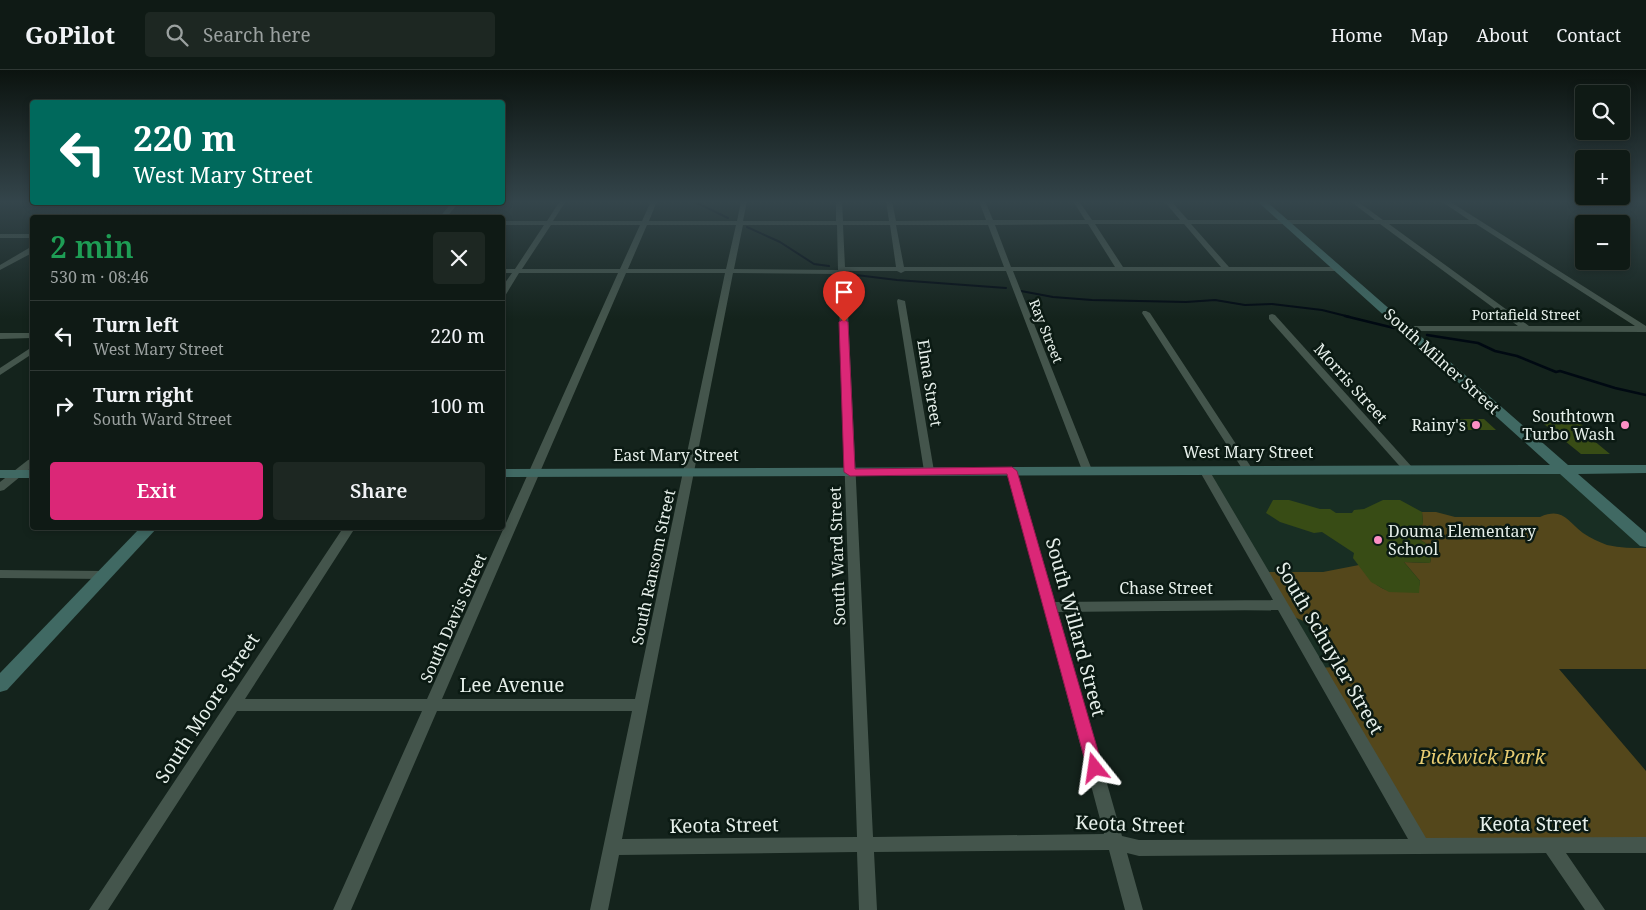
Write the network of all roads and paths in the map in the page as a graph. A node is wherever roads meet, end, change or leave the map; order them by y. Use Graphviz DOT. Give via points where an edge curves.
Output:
graph roads {
  1 [pos="538,240"];
  2 [pos="637,240"];
  3 [pos="736,240"];
  4 [pos="840,240"];
  5 [pos="896,240"];
  6 [pos="997,240"];
  7 [pos="1102,240"];
  8 [pos="1202,240"];
  9 [pos="1305,240"];
  10 [pos="1406,240"];
  11 [pos="1506,240"];
  12 [pos="30,251"];
  13 [pos="0,268"];
  14 [pos="1337,269"];
  15 [pos="900,270"];
  16 [pos="1009,270"];
  17 [pos="1121,270"];
  18 [pos="1228,270"];
  19 [pos="505,271"];
  20 [pos="517,271"];
  21 [pos="623,271"];
  22 [pos="730,271"];
  23 [pos="841,271"];
  24 [pos="505,289"];
  25 [pos="901,301"];
  26 [pos="1146,313"];
  27 [pos="1272,317"];
  28 [pos="1406,328"];
  29 [pos="1528,329"];
  30 [pos="1646,329"];
  31 [pos="0,336"];
  32 [pos="30,336"];
  33 [pos="30,351"];
  34 [pos="0,372"];
  35 [pos="30,464"];
  36 [pos="1563,469"];
  37 [pos="1646,469"];
  38 [pos="1087,470"];
  39 [pos="1204,470"];
  40 [pos="1248,470"];
  41 [pos="1408,470"];
  42 [pos="929,471"];
  43 [pos="1012,471"];
  44 [pos="850,472"];
  45 [pos="505,473"];
  46 [pos="534,473"];
  47 [pos="689,473"];
  48 [pos="0,474"];
  49 [pos="17,474"];
  50 [pos="30,474"];
  51 [pos="0,488"];
  52 [pos="147,530"];
  53 [pos="348,530"];
  54 [pos="1646,542"];
  55 [pos="0,574"];
  56 [pos="104,575"];
  57 [pos="1282,605"];
  58 [pos="1050,607"];
  59 [pos="0,685"];
  60 [pos="232,705"];
  61 [pos="432,705"];
  62 [pos="641,705"];
  63 [pos="1114,842"];
  64 [pos="865,845"];
  65 [pos="1550,845"];
  66 [pos="1646,845"];
  67 [pos="1421,846"];
  68 [pos="612,847"];
  69 [pos="98,910"];
  70 [pos="342,910"];
  71 [pos="599,910"];
  72 [pos="868,910"];
  73 [pos="1134,910"];
  74 [pos="1596,910"];
  1 -- 20 [label="street"];
  2 -- 21 [label="street, South Davis Street"];
  3 -- 22 [label="street, South Ransom Street"];
  4 -- 23 [label="street, South Ward Street"];
  5 -- 15 [label="street"];
  6 -- 16 [label="street, Ray Street"];
  7 -- 17 [label="street"];
  8 -- 18 [label="street"];
  9 -- 14 [label="main road, South Milner Street"];
  10 -- 29 [label="street"];
  11 -- 30 [label="street"];
  12 -- 13 [label="street"];
  14 -- 18 [label="street"];
  14 -- 28 [label="main road, South Milner Street"];
  15 -- 16 [label="street"];
  15 -- 23 [label="street"];
  16 -- 17 [label="street"];
  16 -- 38 [label="street, Ray Street"];
  17 -- 18 [label="street"];
  19 -- 20 [label="street"];
  20 -- 21 [label="street"];
  20 -- 24 [label="street"];
  21 -- 22 [label="street"];
  21 -- 46 [label="street, South Davis Street"];
  22 -- 23 [label="street"];
  22 -- 47 [label="street, South Ransom Street"];
  23 -- 44 [label="street, South Ward Street"];
  25 -- 42 [label="street, Elma Street"];
  26 -- 40 [label="street"];
  27 -- 41 [label="street, Morris Street"];
  28 -- 29 [label="street, Portafield Street"];
  28 -- 36 [label="main road, South Milner Street"];
  29 -- 30 [label="street, Portafield Street"];
  31 -- 32 [label="street"];
  33 -- 34 [label="street"];
  35 -- 49 [label="street"];
  36 -- 37 [label="main road, West Mary Street"];
  36 -- 41 [label="main road, West Mary Street"];
  36 -- 54 [label="main road, South Milner Street"];
  38 -- 39 [label="main road, West Mary Street"];
  38 -- 43 [label="main road, West Mary Street"];
  39 -- 40 [label="main road, West Mary Street"];
  39 -- 57 [label="street, South Schuyler Street"];
  40 -- 41 [label="main road, West Mary Street"];
  42 -- 43 [label="main road, West Mary Street"];
  42 -- 44 [label="main road, West Mary Street"];
  43 -- 58 [label="street, South Willard Street"];
  44 -- 47 [label="main road, East Mary Street"];
  44 -- 64 [label="street, South Ward Street"];
  45 -- 46 [label="main road, East Mary Street"];
  46 -- 47 [label="main road, East Mary Street"];
  46 -- 61 [label="street, South Davis Street"];
  47 -- 62 [label="street, South Ransom Street"];
  48 -- 49 [label="main road"];
  49 -- 50 [label="main road"];
  49 -- 51 [label="street"];
  52 -- 56 [label="main road"];
  53 -- 60 [label="street, South Moore Street"];
  55 -- 56 [label="street"];
  56 -- 59 [label="main road"];
  57 -- 58 [label="street, Chase Street"];
  57 -- 67 [label="street, South Schuyler Street"];
  58 -- 63 [label="street, South Willard Street"];
  60 -- 61 [label="street, Lee Avenue"];
  60 -- 69 [label="street, South Moore Street"];
  61 -- 62 [label="street, Lee Avenue"];
  61 -- 70 [label="street, South Davis Street"];
  62 -- 68 [label="street, South Ransom Street"];
  63 -- 64 [label="street, Keota Street"];
  63 -- 67 [label="street, Keota Street" via="1139,848"];
  63 -- 73 [label="street, South Willard Street"];
  64 -- 68 [label="street, Keota Street"];
  64 -- 72 [label="street, South Ward Street"];
  65 -- 66 [label="street, Keota Street"];
  65 -- 67 [label="street, Keota Street"];
  65 -- 74 [label="street"];
  68 -- 71 [label="street, South Ransom Street"];
}
